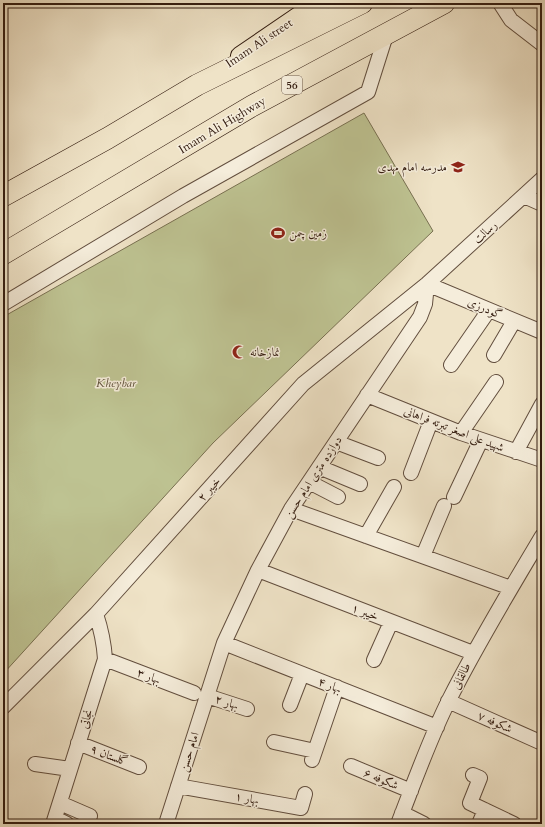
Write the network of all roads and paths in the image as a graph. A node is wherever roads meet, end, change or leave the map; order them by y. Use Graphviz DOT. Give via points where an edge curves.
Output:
graph roads {
  1 [pos="321,3"];
  2 [pos="362,3"];
  3 [pos="500,3"];
  4 [pos="444,4"];
  5 [pos="386,34"];
  6 [pos="542,44"];
  7 [pos="197,85"];
  8 [pos="542,179"];
  9 [pos="3,196"];
  10 [pos="524,196"];
  11 [pos="542,204"];
  12 [pos="3,254"];
  13 [pos="427,284"];
  14 [pos="3,304"];
  15 [pos="489,310"];
  16 [pos="514,321"];
  17 [pos="542,332"];
  18 [pos="494,356"];
  19 [pos="451,364"];
  20 [pos="496,382"];
  21 [pos="367,395"];
  22 [pos="542,404"];
  23 [pos="431,421"];
  24 [pos="461,433"];
  25 [pos="481,440"];
  26 [pos="336,442"];
  27 [pos="516,452"];
  28 [pos="378,458"];
  29 [pos="542,460"];
  30 [pos="319,467"];
  31 [pos="411,473"];
  32 [pos="309,482"];
  33 [pos="360,484"];
  34 [pos="394,487"];
  35 [pos="338,497"];
  36 [pos="291,509"];
  37 [pos="366,536"];
  38 [pos="542,536"];
  39 [pos="423,556"];
  40 [pos="258,570"];
  41 [pos="511,588"];
  42 [pos="96,614"];
  43 [pos="392,622"];
  44 [pos="224,643"];
  45 [pos="473,653"];
  46 [pos="105,659"];
  47 [pos="374,660"];
  48 [pos="302,674"];
  49 [pos="213,679"];
  50 [pos="337,688"];
  51 [pos="201,694"];
  52 [pos="448,701"];
  53 [pos="290,705"];
  54 [pos="3,707"];
  55 [pos="247,709"];
  56 [pos="437,727"];
  57 [pos="274,742"];
  58 [pos="542,742"];
  59 [pos="78,743"];
  60 [pos="35,764"];
  61 [pos="351,766"];
  62 [pos="139,767"];
  63 [pos="70,769"];
  64 [pos="473,775"];
  65 [pos="178,786"];
  66 [pos="411,791"];
  67 [pos="305,794"];
  68 [pos="60,803"];
  69 [pos="484,810"];
  70 [pos="90,816"];
  71 [pos="400,819"];
  72 [pos="59,822"];
  73 [pos="166,824"];
  74 [pos="424,824"];
  75 [pos="479,824"];
  76 [pos="514,824"];
  1 -- 7 [label="main road, Imam Ali street"];
  2 -- 7 [label="highway"];
  3 -- 6 [label="street" via="510,20"];
  4 -- 5 [label="highway, Imam Ali Highway / 56"];
  5 -- 12 [label="highway, Imam Ali Highway / 56" via="252,106"];
  5 -- 14 [label="street" via="368,92 183,196"];
  7 -- 9 [label="highway"];
  8 -- 10 [label="street, رسالت"];
  10 -- 11 [label="street"];
  10 -- 13 [label="street, رسالت"];
  13 -- 15 [label="street, گودرزی"];
  13 -- 21 [label="street, دوازده متری امام حسن" via="425,304 420,317"];
  13 -- 42 [label="street, خیبر ۲" via="304,384"];
  15 -- 16 [label="street, گودرزی"];
  15 -- 19 [label="street"];
  16 -- 17 [label="street, گودرزی"];
  16 -- 18 [label="street"];
  20 -- 24 [label="street"];
  21 -- 23 [label="street, شهید علی اصغر تبرته فراهانی"];
  21 -- 26 [label="street, دوازده متری امام حسن"];
  22 -- 27 [label="street"];
  23 -- 24 [label="street, شهید علی اصغر تبرته فراهانی"];
  23 -- 31 [label="street"];
  24 -- 25 [label="street, شهید علی اصغر تبرته فراهانی"];
  25 -- 27 [label="street, شهید علی اصغر تبرته فراهانی"];
  25 -- 39 [label="street"];
  26 -- 28 [label="street"];
  26 -- 30 [label="street, دوازده متری امام حسن"];
  27 -- 29 [label="street, شهید علی اصغر تبرته فراهانی"];
  30 -- 32 [label="street, دوازده متری امام حسن"];
  30 -- 33 [label="street"];
  32 -- 35 [label="street"];
  32 -- 36 [label="street, دوازده متری امام حسن"];
  34 -- 37 [label="street"];
  36 -- 37 [label="street"];
  36 -- 40 [label="street, دوازده متری امام حسن"];
  37 -- 39 [label="street"];
  38 -- 41 [label="street, طالقانی"];
  39 -- 41 [label="street"];
  40 -- 43 [label="street, خیبر ۱"];
  40 -- 44 [label="street, دوازده متری امام حسن"];
  41 -- 45 [label="street, طالقانی"];
  42 -- 46 [label="street, نجاتی" via="102,630"];
  42 -- 54 [label="street, خیبر ۲"];
  43 -- 45 [label="street, خیبر ۱"];
  43 -- 47 [label="street"];
  44 -- 48 [label="street, بهار ۴"];
  44 -- 49 [label="street, دوازده متری امام حسن"];
  45 -- 52 [label="street, طالقانی"];
  46 -- 51 [label="street, بهار ۳"];
  46 -- 59 [label="street, نجاتی"];
  48 -- 50 [label="street, بهار ۴"];
  48 -- 53 [label="street"];
  49 -- 51 [label="street, امام حسن"];
  50 -- 56 [label="street, بهار ۴"];
  50 -- 57 [label="street" via="313,756"];
  51 -- 55 [label="street, بهار ۲"];
  51 -- 65 [label="street, امام حسن"];
  52 -- 56 [label="street, طالقانی"];
  52 -- 58 [label="street, شکوفه ۷"];
  56 -- 66 [label="street, طالقانی"];
  59 -- 62 [label="street, گلستان ۹"];
  59 -- 63 [label="street, نجاتی"];
  60 -- 63 [label="street"];
  61 -- 66 [label="street, شکوفه ۶"];
  63 -- 68 [label="street, نجاتی"];
  64 -- 69 [label="street" via="480,778 470,804"];
  65 -- 67 [label="street, بهار ۱" via="301,808"];
  65 -- 73 [label="street, امام حسن"];
  66 -- 71 [label="street, طالقانی"];
  68 -- 70 [label="street"];
  68 -- 72 [label="street, نجاتی"];
  69 -- 75 [label="street"];
  69 -- 76 [label="street"];
  71 -- 74 [label="street"];
}
